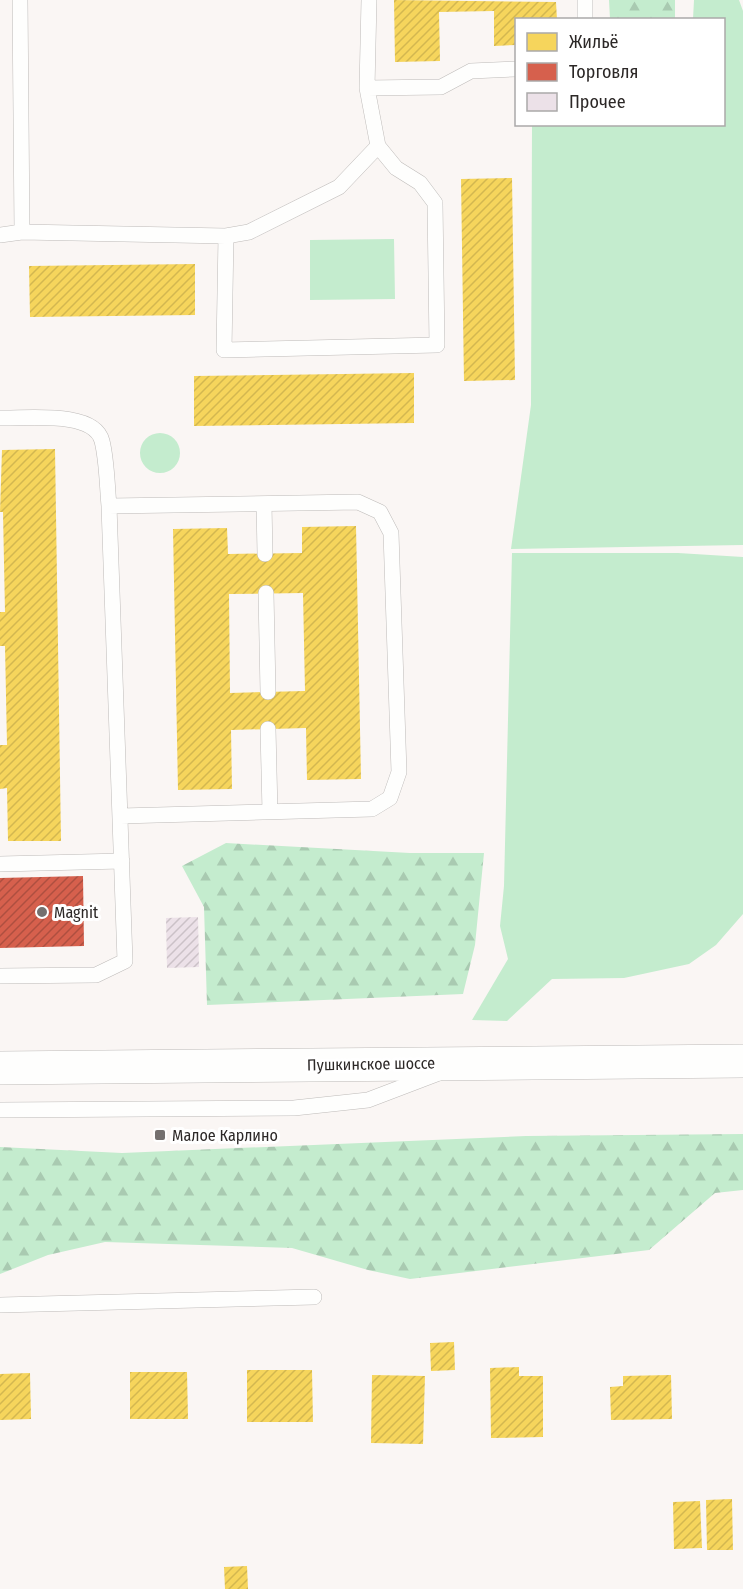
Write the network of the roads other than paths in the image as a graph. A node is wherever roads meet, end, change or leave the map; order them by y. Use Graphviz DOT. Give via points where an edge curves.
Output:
graph roads {
  1 [pos="20,0"];
  2 [pos="369,0"];
  3 [pos="585,0"];
  4 [pos="585,18"];
  5 [pos="515,69"];
  6 [pos="367,88"];
  7 [pos="378,146"];
  8 [pos="22,232"];
  9 [pos="0,235"];
  10 [pos="226,236"];
  11 [pos="0,418"];
  12 [pos="264,504"];
  13 [pos="109,506"];
  14 [pos="265,554"];
  15 [pos="266,593"];
  16 [pos="268,692"];
  17 [pos="268,729"];
  18 [pos="270,812"];
  19 [pos="121,816"];
  20 [pos="122,861"];
  21 [pos="0,864"];
  22 [pos="0,976"];
  23 [pos="743,1061"];
  24 [pos="465,1064"];
  25 [pos="0,1068"];
  26 [pos="0,1110"];
  27 [pos="314,1297"];
  28 [pos="0,1305"];
  1 -- 8 [label="lane"];
  2 -- 6 [label="lane"];
  3 -- 4 [label="lane"];
  5 -- 6 [label="lane" via="471,70 441,87"];
  6 -- 7 [label="lane"];
  7 -- 10 [label="lane" via="339,186 249,232"];
  7 -- 10 [label="lane" via="396,168 420,183 435,203 437,345 224,350"];
  8 -- 9 [label="lane"];
  8 -- 10 [label="lane"];
  11 -- 13 [label="lane" via="81,420 95,428 102,440"];
  12 -- 13 [label="lane"];
  12 -- 14 [label="lane"];
  12 -- 18 [label="lane" via="358,502 380,512 391,532 399,771 390,798 372,809"];
  13 -- 19 [label="lane"];
  15 -- 16 [label="lane"];
  17 -- 18 [label="lane"];
  18 -- 19 [label="lane"];
  19 -- 20 [label="lane"];
  20 -- 21 [label="lane"];
  20 -- 22 [label="lane" via="124,961 96,975"];
  23 -- 24 [label="main road, Пушкинское шоссе"];
  24 -- 25 [label="main road, Пушкинское шоссе"];
  24 -- 26 [label="lane" via="368,1100 294,1108"];
  27 -- 28 [label="lane"];
}
